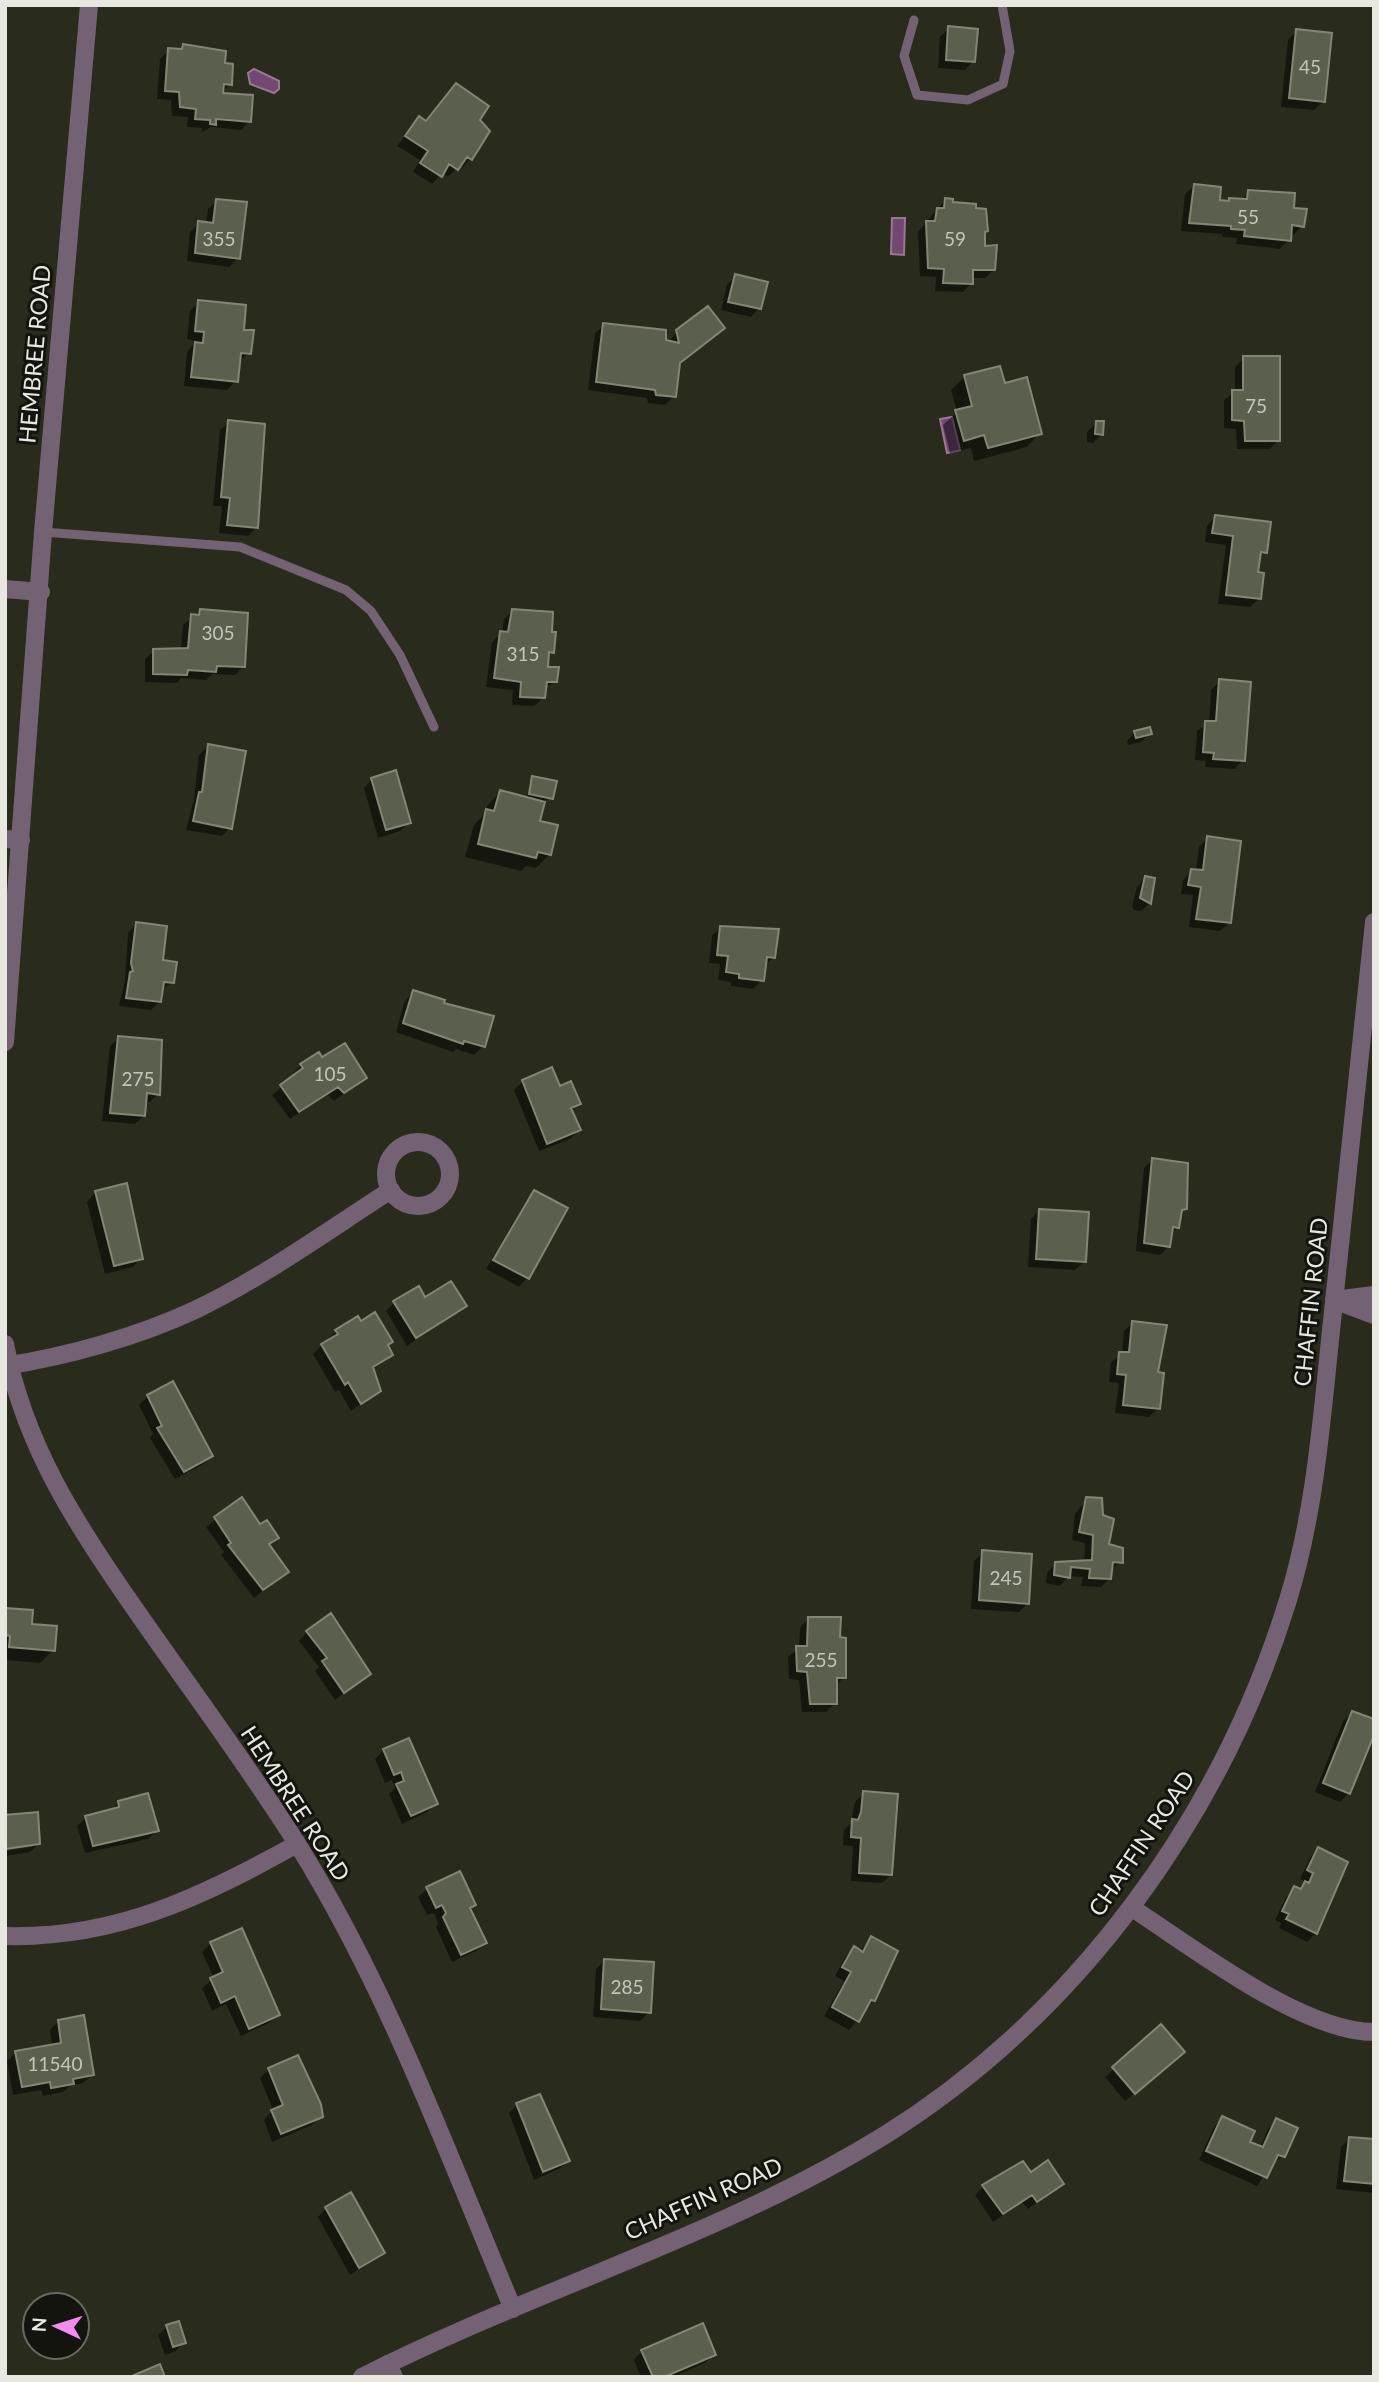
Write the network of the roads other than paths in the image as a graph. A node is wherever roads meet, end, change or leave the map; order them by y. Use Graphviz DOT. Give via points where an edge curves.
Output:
graph roads {
  1 [pos="89,5"];
  2 [pos="1002,5"];
  3 [pos="914,20"];
  4 [pos="44,532"];
  5 [pos="5,589"];
  6 [pos="41,592"];
  7 [pos="433,727"];
  8 [pos="13,839"];
  9 [pos="1374,922"];
  10 [pos="5,1042"];
  11 [pos="391,1190"];
  12 [pos="1374,1295"];
  13 [pos="1334,1300"];
  14 [pos="1374,1315"];
  15 [pos="5,1344"];
  16 [pos="7,1365"];
  17 [pos="297,1844"];
  18 [pos="1132,1908"];
  19 [pos="5,1936"];
  20 [pos="1374,2032"];
  21 [pos="513,2309"];
  22 [pos="391,2370"];
  23 [pos="362,2377"];
  1 -- 4 [label="street, HEMBREE ROAD"];
  2 -- 3 [label="lane" via="1010,51 1003,84 968,100 917,95 904,56"];
  4 -- 6 [label="street, HEMBREE ROAD"];
  4 -- 7 [label="lane" via="240,547 346,590 370,611 400,655"];
  5 -- 6 [label="street"];
  6 -- 8 [label="street, HEMBREE ROAD"];
  8 -- 10 [label="street, HEMBREE ROAD"];
  9 -- 13 [label="street, CHAFFIN ROAD"];
  11 -- 16 [label="street" via="257,1277 193,1310 113,1340"];
  12 -- 13 [label="street"];
  13 -- 14 [label="street"];
  13 -- 18 [label="street, CHAFFIN ROAD" via="1315,1483 1289,1598 1248,1710 1195,1814"];
  15 -- 16 [label="street, HEMBREE ROAD"];
  16 -- 17 [label="street, HEMBREE ROAD" via="35,1443 75,1524"];
  17 -- 19 [label="street" via="220,1887 159,1912 88,1929"];
  17 -- 21 [label="street, HEMBREE ROAD" via="386,2010"];
  18 -- 20 [label="street" via="1292,2010 1324,2024"];
  18 -- 21 [label="street, CHAFFIN ROAD" via="1017,2033 953,2087 885,2135 783,2191"];
  21 -- 22 [label="street, CHAFFIN ROAD"];
  22 -- 23 [label="street, CHAFFIN ROAD"];
}
